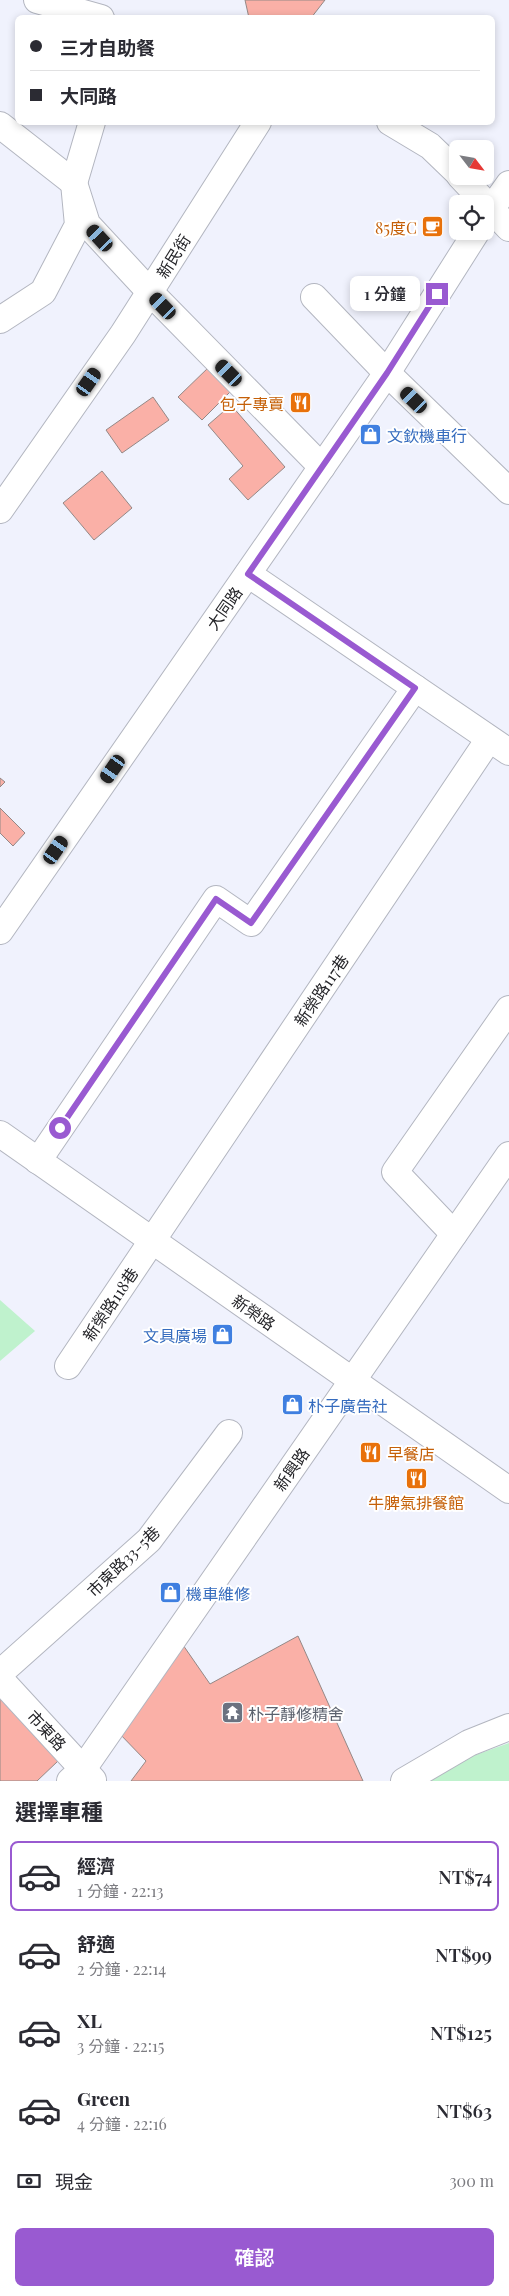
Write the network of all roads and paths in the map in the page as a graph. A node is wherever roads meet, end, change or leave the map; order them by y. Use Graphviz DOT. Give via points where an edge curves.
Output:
graph roads {
  1 [pos="37,0"];
  2 [pos="90,15"];
  3 [pos="0,125"];
  4 [pos="91,125"];
  5 [pos="256,125"];
  6 [pos="395,125"];
  7 [pos="449,164"];
  8 [pos="74,183"];
  9 [pos="509,184"];
  10 [pos="467,185"];
  11 [pos="474,195"];
  12 [pos="494,205"];
  13 [pos="494,217"];
  14 [pos="509,228"];
  15 [pos="471,240"];
  16 [pos="150,292"];
  17 [pos="314,296"];
  18 [pos="0,320"];
  19 [pos="387,373"];
  20 [pos="322,467"];
  21 [pos="509,492"];
  22 [pos="0,510"];
  23 [pos="248,574"];
  24 [pos="415,688"];
  25 [pos="499,745"];
  26 [pos="0,931"];
  27 [pos="509,1009"];
  28 [pos="0,1134"];
  29 [pos="509,1154"];
  30 [pos="38,1161"];
  31 [pos="454,1234"];
  32 [pos="152,1241"];
  33 [pos="68,1366"];
  34 [pos="352,1380"];
  35 [pos="229,1434"];
  36 [pos="509,1490"];
  37 [pos="0,1673"];
  38 [pos="0,1679"];
  39 [pos="509,1727"];
  40 [pos="82,1777"];
  41 [pos="404,1781"];
  1 -- 2 [label="street"];
  3 -- 8 [label="street"];
  4 -- 8 [label="street"];
  5 -- 16 [label="street, 新民街"];
  6 -- 7 [label="street" via="430,146"];
  8 -- 16 [label="street" via="87,224"];
  8 -- 18 [label="street" via="78,224 43,292"];
  9 -- 12 [label="street"];
  10 -- 11 [label="street"];
  13 -- 14 [label="street"];
  15 -- 19 [label="street, 大同路"];
  16 -- 20 [label="street"];
  16 -- 22 [label="street, 新民街"];
  17 -- 19 [label="street"];
  19 -- 20 [label="street, 大同路"];
  19 -- 21 [label="street"];
  20 -- 23 [label="street, 大同路"];
  23 -- 24 [label="street"];
  23 -- 26 [label="street, 大同路"];
  24 -- 25 [label="street"];
  24 -- 30 [label="street" via="251,923 216,899"];
  25 -- 32 [label="street, 新榮路117巷"];
  27 -- 31 [label="street" via="395,1172"];
  28 -- 30 [label="street, 新榮路"];
  29 -- 31 [label="street, 新興路"];
  30 -- 32 [label="street, 新榮路"];
  31 -- 34 [label="street, 新興路"];
  32 -- 33 [label="street, 新榮路118巷"];
  32 -- 34 [label="street, 新榮路"];
  34 -- 36 [label="street, 新榮路"];
  34 -- 40 [label="street, 新興路"];
  35 -- 37 [label="street, 市東路33-5巷" via="149,1540"];
  38 -- 40 [label="street, 市東路"];
  39 -- 41 [label="street" via="469,1743"];
}
